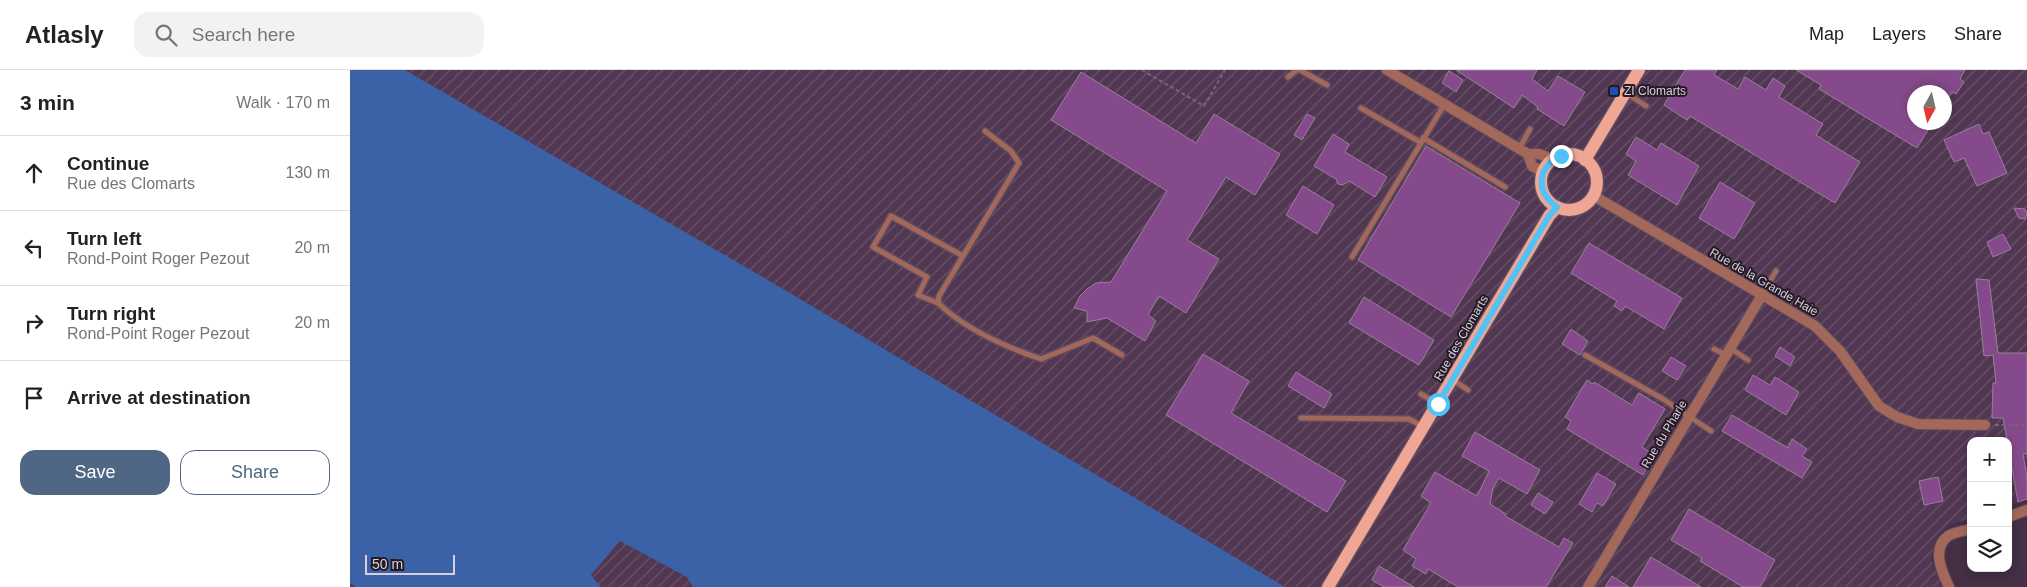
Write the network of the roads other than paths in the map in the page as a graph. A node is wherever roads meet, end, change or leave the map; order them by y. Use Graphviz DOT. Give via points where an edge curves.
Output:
graph roads {
  1 [pos="1298,70"];
  2 [pos="1387,70"];
  3 [pos="1639,70"];
  4 [pos="1288,77"];
  5 [pos="1327,85"];
  6 [pos="1626,93"];
  7 [pos="1445,104"];
  8 [pos="1646,106"];
  9 [pos="1361,108"];
  10 [pos="1530,130"];
  11 [pos="985,131"];
  12 [pos="1422,140"];
  13 [pos="1524,151"];
  14 [pos="1553,159"];
  15 [pos="1586,160"];
  16 [pos="1543,172"];
  17 [pos="1504,187"];
  18 [pos="1594,196"];
  19 [pos="1557,207"];
  20 [pos="963,256"];
  21 [pos="1352,257"];
  22 [pos="1776,271"];
  23 [pos="1762,295"];
  24 [pos="938,303"];
  25 [pos="1714,349"];
  26 [pos="1728,352"];
  27 [pos="1122,355"];
  28 [pos="1585,355"];
  29 [pos="1748,360"];
  30 [pos="1453,380"];
  31 [pos="1468,390"];
  32 [pos="1421,394"];
  33 [pos="1438,404"];
  34 [pos="1689,417"];
  35 [pos="1301,418"];
  36 [pos="1986,425"];
  37 [pos="1424,427"];
  38 [pos="1711,431"];
  39 [pos="2027,510"];
  40 [pos="2012,515"];
  41 [pos="1967,530"];
  42 [pos="1328,587"];
  43 [pos="1588,587"];
  44 [pos="1949,587"];
  1 -- 4 [label="lane"];
  1 -- 5 [label="lane"];
  2 -- 7 [label="street"];
  3 -- 6 [label="main road"];
  6 -- 8 [label="lane"];
  6 -- 15 [label="main road"];
  7 -- 12 [label="lane"];
  7 -- 13 [label="street"];
  9 -- 12 [label="lane"];
  10 -- 13 [label="lane"];
  11 -- 20 [label="lane" via="1011,151 1019,163"];
  12 -- 17 [label="lane"];
  12 -- 21 [label="lane"];
  13 -- 14 [label="street"];
  13 -- 16 [label="street" via="1532,166"];
  14 -- 15 [label="main road" via="1570,154"];
  14 -- 16 [label="main road"];
  15 -- 18 [label="main road" via="1597,180"];
  16 -- 19 [label="main road" via="1541,180 1545,196"];
  18 -- 19 [label="main road" via="1574,210"];
  18 -- 23 [label="street, Rue de la Grande Haie"];
  19 -- 30 [label="main road, Rue des Clomarts"];
  20 -- 24 [label="lane"];
  20 -- 24 [label="lane" via="891,216 873,247 927,277 918,295"];
  22 -- 23 [label="lane"];
  23 -- 26 [label="street, Rue du Pharle"];
  23 -- 36 [label="street, Rue de la Grande Haie" via="1814,326 1840,351 1879,406 1897,417 1918,424"];
  24 -- 27 [label="lane" via="1007,347 1041,359 1093,338"];
  25 -- 26 [label="lane"];
  26 -- 29 [label="lane"];
  26 -- 34 [label="street, Rue du Pharle"];
  28 -- 34 [label="lane"];
  30 -- 31 [label="lane"];
  30 -- 33 [label="main road, Rue des Clomarts"];
  32 -- 33 [label="lane"];
  33 -- 37 [label="main road, Rue des Clomarts"];
  34 -- 38 [label="lane"];
  34 -- 43 [label="street, Rue du Pharle"];
  35 -- 37 [label="lane" via="1409,419"];
  37 -- 42 [label="main road, Rue des Clomarts"];
  39 -- 40 [label="street"];
  41 -- 44 [label="street" via="1948,536 1941,547 1938,557"];
}
